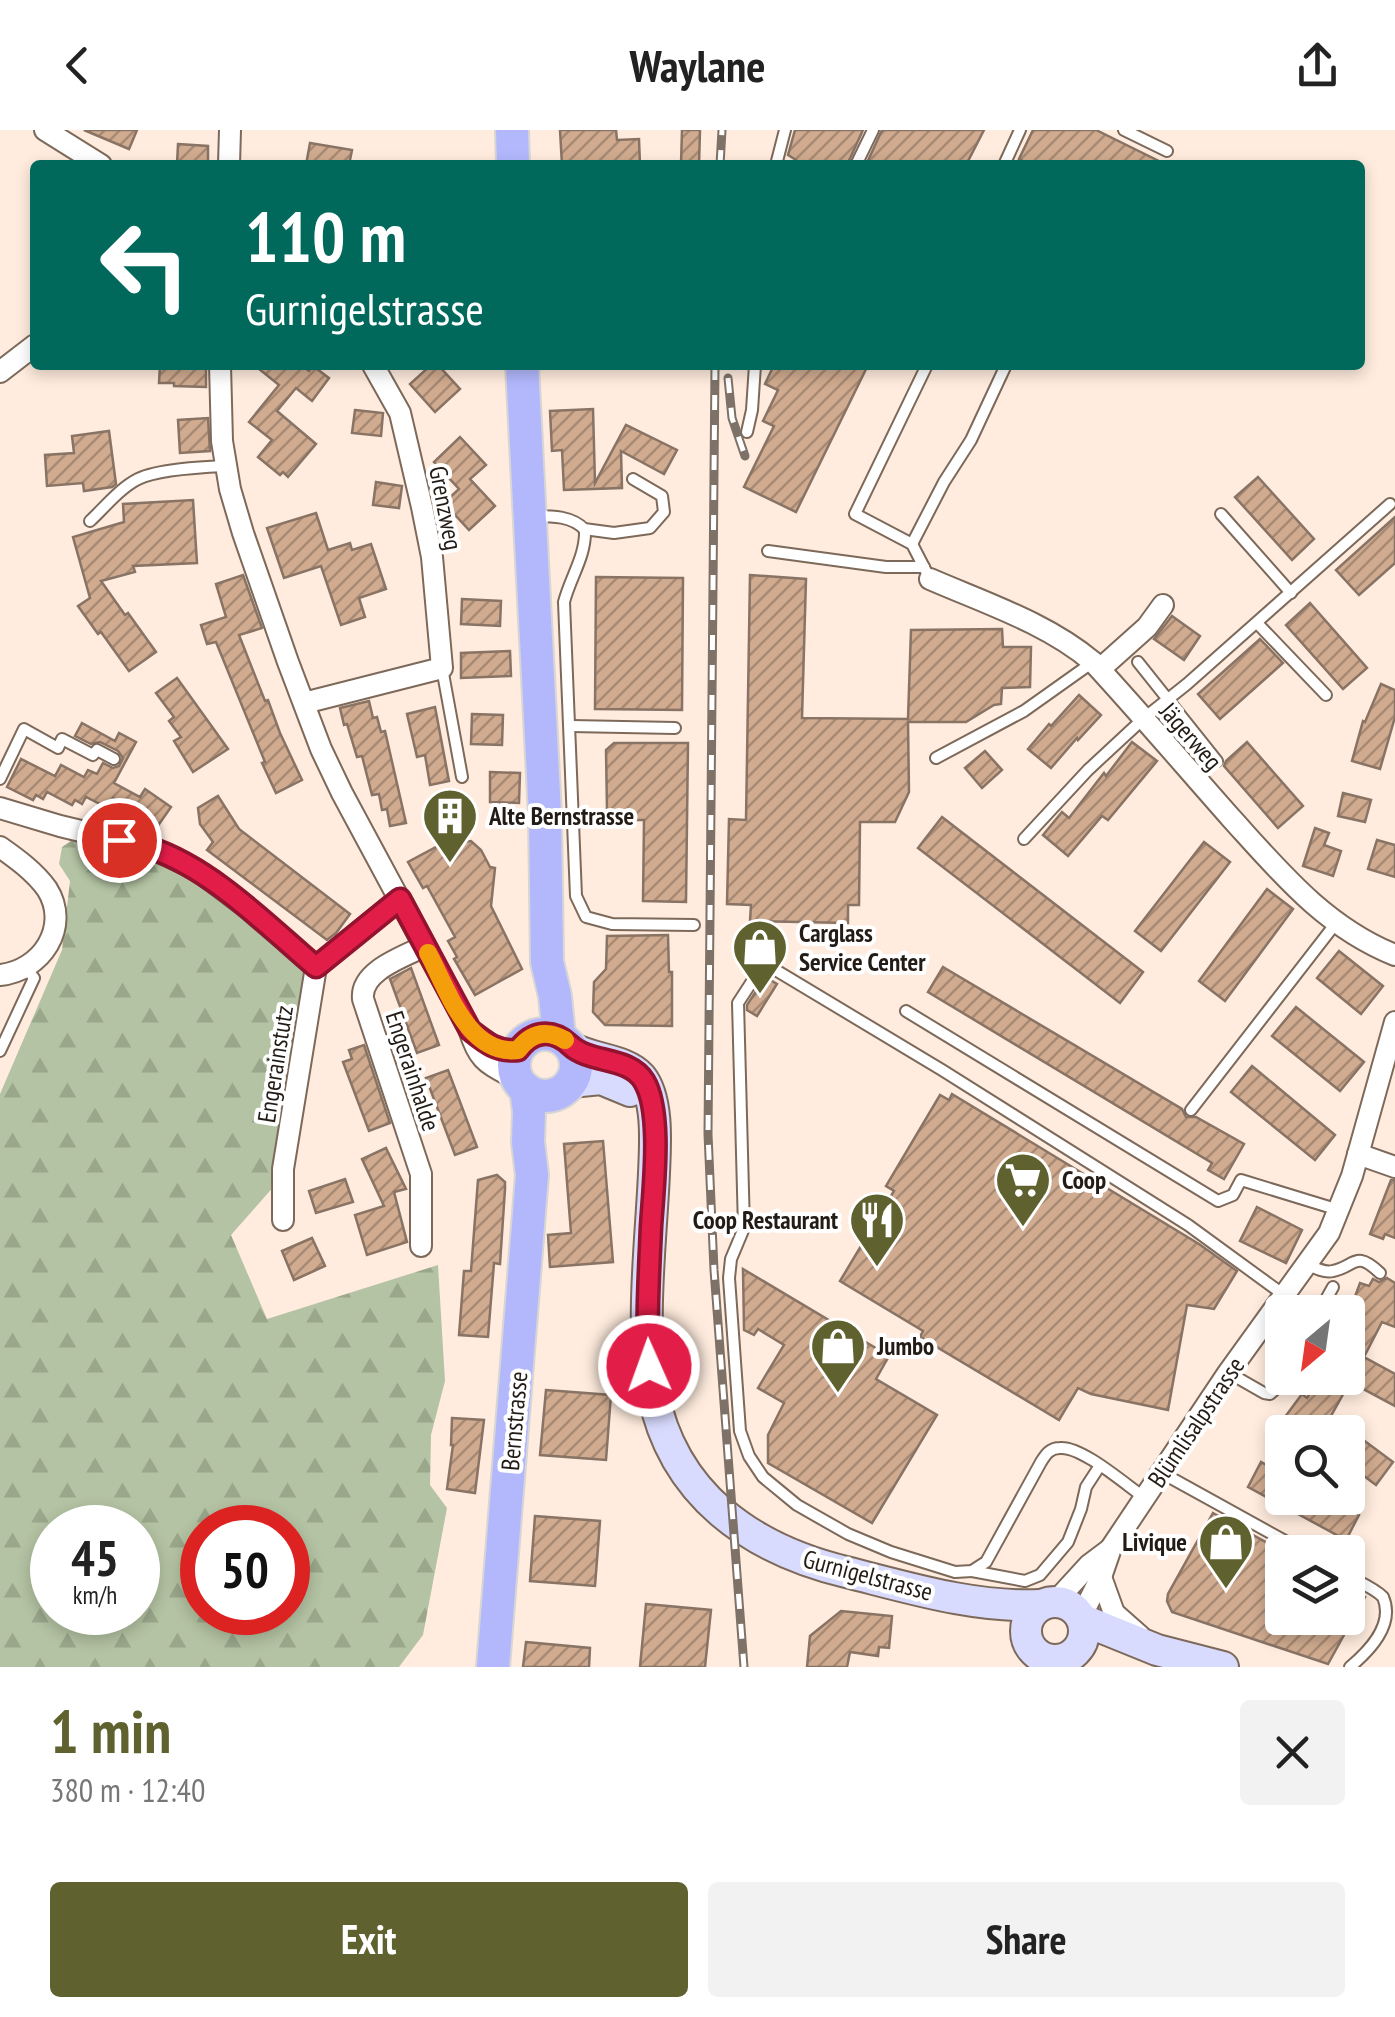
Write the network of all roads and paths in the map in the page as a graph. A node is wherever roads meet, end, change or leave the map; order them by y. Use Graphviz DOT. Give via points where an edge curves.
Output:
graph roads {
  1 [pos="44,130"];
  2 [pos="230,130"];
  3 [pos="512,130"];
  4 [pos="785,130"];
  5 [pos="874,130"];
  6 [pos="1020,130"];
  7 [pos="1124,130"];
  8 [pos="1168,151"];
  9 [pos="93,160"];
  10 [pos="229,160"];
  11 [pos="513,160"];
  12 [pos="777,160"];
  13 [pos="859,160"];
  14 [pos="1007,160"];
  15 [pos="30,349"];
  16 [pos="220,370"];
  17 [pos="377,370"];
  18 [pos="522,370"];
  19 [pos="755,370"];
  20 [pos="926,370"];
  21 [pos="1004,370"];
  22 [pos="0,372"];
  23 [pos="747,432"];
  24 [pos="226,466"];
  25 [pos="633,479"];
  26 [pos="1390,504"];
  27 [pos="1221,514"];
  28 [pos="529,516"];
  29 [pos="90,521"];
  30 [pos="584,528"];
  31 [pos="912,544"];
  32 [pos="768,551"];
  33 [pos="927,573"];
  34 [pos="1290,593"];
  35 [pos="1162,605"];
  36 [pos="1257,623"];
  37 [pos="1138,662"];
  38 [pos="1097,666"];
  39 [pos="442,668"];
  40 [pos="1326,695"];
  41 [pos="1169,699"];
  42 [pos="304,703"];
  43 [pos="1143,719"];
  44 [pos="571,726"];
  45 [pos="675,728"];
  46 [pos="936,758"];
  47 [pos="114,759"];
  48 [pos="1218,761"];
  49 [pos="462,777"];
  50 [pos="0,779"];
  51 [pos="0,808"];
  52 [pos="1024,840"];
  53 [pos="0,847"];
  54 [pos="400,899"];
  55 [pos="1336,923"];
  56 [pos="694,925"];
  57 [pos="424,946"];
  58 [pos="1395,955"];
  59 [pos="316,967"];
  60 [pos="26,968"];
  61 [pos="0,975"];
  62 [pos="906,1010"];
  63 [pos="1395,1022"];
  64 [pos="0,1051"];
  65 [pos="543,1064"];
  66 [pos="1191,1110"];
  67 [pos="1358,1154"];
  68 [pos="1395,1167"];
  69 [pos="1340,1210"];
  70 [pos="283,1220"];
  71 [pos="421,1246"];
  72 [pos="1307,1264"];
  73 [pos="1380,1273"];
  74 [pos="1333,1287"];
  75 [pos="1283,1295"];
  76 [pos="1285,1295"];
  77 [pos="1329,1295"];
  78 [pos="1265,1322"];
  79 [pos="1228,1372"];
  80 [pos="1265,1393"];
  81 [pos="1100,1466"];
  82 [pos="1161,1473"];
  83 [pos="1145,1498"];
  84 [pos="1274,1535"];
  85 [pos="1111,1548"];
  86 [pos="972,1571"];
  87 [pos="1102,1577"];
  88 [pos="1365,1585"];
  89 [pos="1051,1637"];
  90 [pos="1157,1650"];
  91 [pos="493,1667"];
  92 [pos="1223,1667"];
  93 [pos="1350,1667"];
  1 -- 9 [label="street"];
  2 -- 10 [label="street"];
  3 -- 11 [label="main road"];
  4 -- 12 [label="lane"];
  5 -- 13 [label="lane"];
  6 -- 14 [label="lane"];
  7 -- 8 [label="lane"];
  15 -- 22 [label="street"];
  16 -- 24 [label="street"];
  17 -- 39 [label="street, Grenzweg" via="400,412 422,507"];
  18 -- 28 [label="main road, Bernstrasse"];
  19 -- 23 [label="lane"];
  20 -- 31 [label="lane" via="855,514"];
  21 -- 31 [label="lane"];
  24 -- 29 [label="lane" via="139,479"];
  24 -- 42 [label="street"];
  25 -- 30 [label="lane" via="662,496 664,512 650,528"];
  26 -- 34 [label="lane"];
  27 -- 34 [label="lane"];
  28 -- 30 [label="lane" via="554,516"];
  28 -- 65 [label="main road, Bernstrasse" via="547,962 555,996"];
  30 -- 44 [label="lane" via="583,553 564,602"];
  31 -- 33 [label="lane"];
  32 -- 33 [label="lane"];
  33 -- 38 [label="street, Jägerweg" via="1045,630"];
  34 -- 36 [label="lane"];
  35 -- 38 [label="street" via="1147,628"];
  36 -- 40 [label="lane"];
  36 -- 41 [label="lane"];
  37 -- 41 [label="lane"];
  38 -- 43 [label="street, Jägerweg"];
  38 -- 46 [label="lane"];
  39 -- 42 [label="street"];
  39 -- 49 [label="lane, Grenzweg"];
  41 -- 43 [label="lane"];
  41 -- 48 [label="lane"];
  42 -- 54 [label="street" via="336,782"];
  43 -- 52 [label="lane"];
  43 -- 55 [label="street, Jägerweg" via="1292,886"];
  44 -- 45 [label="lane"];
  44 -- 56 [label="lane" via="576,896 586,917 612,924"];
  47 -- 50 [label="lane" via="62,740 58,748 24,729"];
  51 -- 59 [label="street" via="151,848 196,870"];
  53 -- 60 [label="street" via="41,882 54,909 54,934"];
  54 -- 57 [label="street"];
  54 -- 59 [label="street"];
  55 -- 58 [label="street, Jägerweg"];
  55 -- 66 [label="lane"];
  57 -- 65 [label="street" via="470,1030 497,1049"];
  57 -- 71 [label="street, Engerainhalde" via="384,967 362,990 421,1174"];
  59 -- 70 [label="street, Engerainstutz" via="283,1169"];
  60 -- 61 [label="street"];
  60 -- 64 [label="lane" via="34,978"];
  62 -- 69 [label="lane" via="1218,1201 1242,1180"];
  63 -- 67 [label="street, Blümlisalpstrasse"];
  65 -- 89 [label="main road, Gurnigelstrasse" via="612,1082 652,1108 649,1366 658,1414 678,1461 714,1508 776,1548 828,1568 972,1603"];
  65 -- 91 [label="main road, Bernstrasse" via="529,1112 532,1176"];
  67 -- 68 [label="street"];
  67 -- 69 [label="street, Blümlisalpstrasse"];
  69 -- 72 [label="street, Blümlisalpstrasse"];
  72 -- 73 [label="lane" via="1336,1271 1365,1262"];
  72 -- 76 [label="street, Blümlisalpstrasse"];
  74 -- 77 [label="lane"];
  75 -- 86 [label="lane" via="1188,1225 764,963 738,1003 744,1228 729,1278 740,1431 764,1477 798,1505 890,1552"];
  78 -- 79 [label="street, Blümlisalpstrasse"];
  79 -- 80 [label="lane"];
  79 -- 82 [label="street, Blümlisalpstrasse"];
  81 -- 83 [label="lane"];
  81 -- 86 [label="lane" via="1068,1542 1040,1575 1025,1581"];
  81 -- 86 [label="lane" via="1065,1448 1047,1452 993,1552"];
  82 -- 83 [label="street, Blümlisalpstrasse"];
  82 -- 84 [label="lane"];
  83 -- 85 [label="street, Blümlisalpstrasse"];
  85 -- 87 [label="street, Blümlisalpstrasse"];
  85 -- 89 [label="street, Blümlisalpstrasse" via="1090,1565"];
  87 -- 89 [label="street, Blümlisalpstrasse"];
  87 -- 90 [label="street" via="1114,1613"];
  88 -- 93 [label="lane" via="1389,1604 1393,1625"];
  89 -- 90 [label="main road, Gurnigelstrasse"];
  90 -- 92 [label="main road, Gurnigelstrasse"];
}
